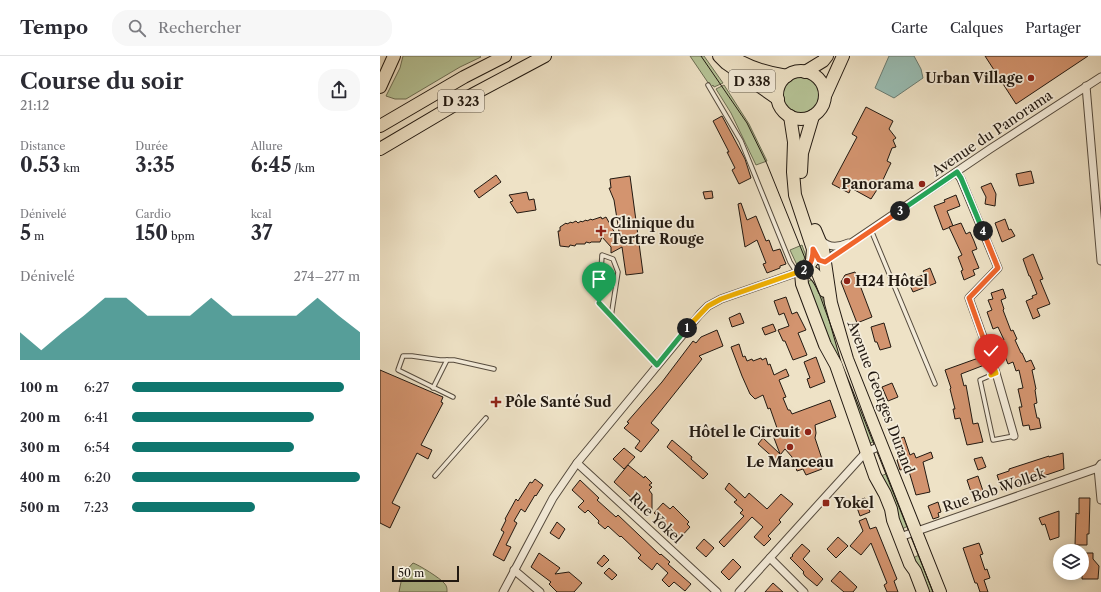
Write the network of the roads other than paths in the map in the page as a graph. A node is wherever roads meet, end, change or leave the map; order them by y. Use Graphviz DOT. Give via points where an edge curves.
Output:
graph roads {
  1 [pos="394,56"];
  2 [pos="505,56"];
  3 [pos="545,56"];
  4 [pos="719,56"];
  5 [pos="731,56"];
  6 [pos="827,56"];
  7 [pos="843,56"];
  8 [pos="805,72"];
  9 [pos="787,76"];
  10 [pos="1101,77"];
  11 [pos="708,85"];
  12 [pos="380,86"];
  13 [pos="1086,86"];
  14 [pos="825,96"];
  15 [pos="778,99"];
  16 [pos="790,116"];
  17 [pos="813,116"];
  18 [pos="380,126"];
  19 [pos="380,149"];
  20 [pos="957,172"];
  21 [pos="871,230"];
  22 [pos="817,234"];
  23 [pos="857,239"];
  24 [pos="813,249"];
  25 [pos="1101,261"];
  26 [pos="825,262"];
  27 [pos="801,271"];
  28 [pos="782,278"];
  29 [pos="802,284"];
  30 [pos="831,303"];
  31 [pos="611,317"];
  32 [pos="447,360"];
  33 [pos="657,365"];
  34 [pos="494,369"];
  35 [pos="996,373"];
  36 [pos="935,384"];
  37 [pos="433,388"];
  38 [pos="453,397"];
  39 [pos="486,418"];
  40 [pos="1014,436"];
  41 [pos="883,445"];
  42 [pos="866,452"];
  43 [pos="577,463"];
  44 [pos="1100,466"];
  45 [pos="435,476"];
  46 [pos="1101,500"];
  47 [pos="916,532"];
  48 [pos="900,537"];
  49 [pos="770,558"];
  50 [pos="514,570"];
  51 [pos="503,592"];
  52 [pos="540,592"];
  53 [pos="717,592"];
  54 [pos="739,592"];
  55 [pos="804,592"];
  56 [pos="923,592"];
  57 [pos="940,592"];
  1 -- 12 [label="main road"];
  2 -- 18 [label="main road, D 323"];
  3 -- 19 [label="main road, D 323" via="468,97"];
  4 -- 15 [label="main road, D 338"];
  5 -- 9 [label="main road, D 338" via="763,72"];
  6 -- 8 [label="main road"];
  7 -- 14 [label="main road"];
  8 -- 9 [label="main road" via="795,72"];
  8 -- 14 [label="main road" via="820,80"];
  9 -- 15 [label="main road" via="779,86"];
  10 -- 13 [label="street, Avenue du Panorama"];
  11 -- 27 [label="lane" via="741,140 790,262"];
  13 -- 20 [label="street, Avenue du Panorama"];
  13 -- 25 [label="street"];
  14 -- 17 [label="main road" via="822,108"];
  15 -- 16 [label="main road" via="782,110"];
  16 -- 17 [label="main road" via="800,119"];
  16 -- 24 [label="main road" via="794,142 795,195"];
  17 -- 22 [label="main road, Avenue Georges Durand" via="800,164 805,205"];
  20 -- 21 [label="street, Avenue du Panorama"];
  20 -- 35 [label="street" via="998,268 969,298"];
  21 -- 23 [label="street, Avenue du Panorama"];
  21 -- 36 [label="lane"];
  22 -- 23 [label="street, Avenue du Panorama" via="825,244 832,246 845,245"];
  22 -- 26 [label="main road, Avenue Georges Durand"];
  23 -- 26 [label="street, Avenue du Panorama"];
  24 -- 26 [label="street" via="819,260"];
  24 -- 27 [label="main road" via="812,262"];
  26 -- 30 [label="main road, Avenue Georges Durand"];
  27 -- 28 [label="street"];
  27 -- 29 [label="main road"];
  27 -- 30 [label="main road" via="810,270 817,276"];
  28 -- 29 [label="street" via="792,277"];
  28 -- 33 [label="street" via="708,306"];
  29 -- 42 [label="main road" via="825,345 836,365"];
  30 -- 41 [label="main road, Avenue Georges Durand" via="847,359"];
  31 -- 31 [label="lane" via="618,272 613,259 602,255 599,303"];
  31 -- 33 [label="lane"];
  32 -- 34 [label="lane"];
  32 -- 37 [label="lane"];
  32 -- 37 [label="lane" via="403,356 398,370"];
  33 -- 43 [label="street"];
  35 -- 40 [label="street"];
  35 -- 40 [label="lane" via="980,380 993,440"];
  37 -- 38 [label="lane"];
  39 -- 45 [label="lane"];
  41 -- 42 [label="street"];
  41 -- 47 [label="main road, Avenue Georges Durand"];
  42 -- 48 [label="main road"];
  42 -- 49 [label="street"];
  43 -- 50 [label="street" via="553,498"];
  43 -- 53 [label="street, Rue Yokel"];
  44 -- 46 [label="street, Rue Bob Wollek"];
  44 -- 47 [label="street, Rue Bob Wollek"];
  47 -- 48 [label="street, Rue Bob Wollek"];
  47 -- 57 [label="main road, Avenue Georges Durand"];
  48 -- 56 [label="main road"];
  49 -- 54 [label="street"];
  49 -- 55 [label="street"];
  50 -- 51 [label="street"];
  50 -- 52 [label="street"];
}
